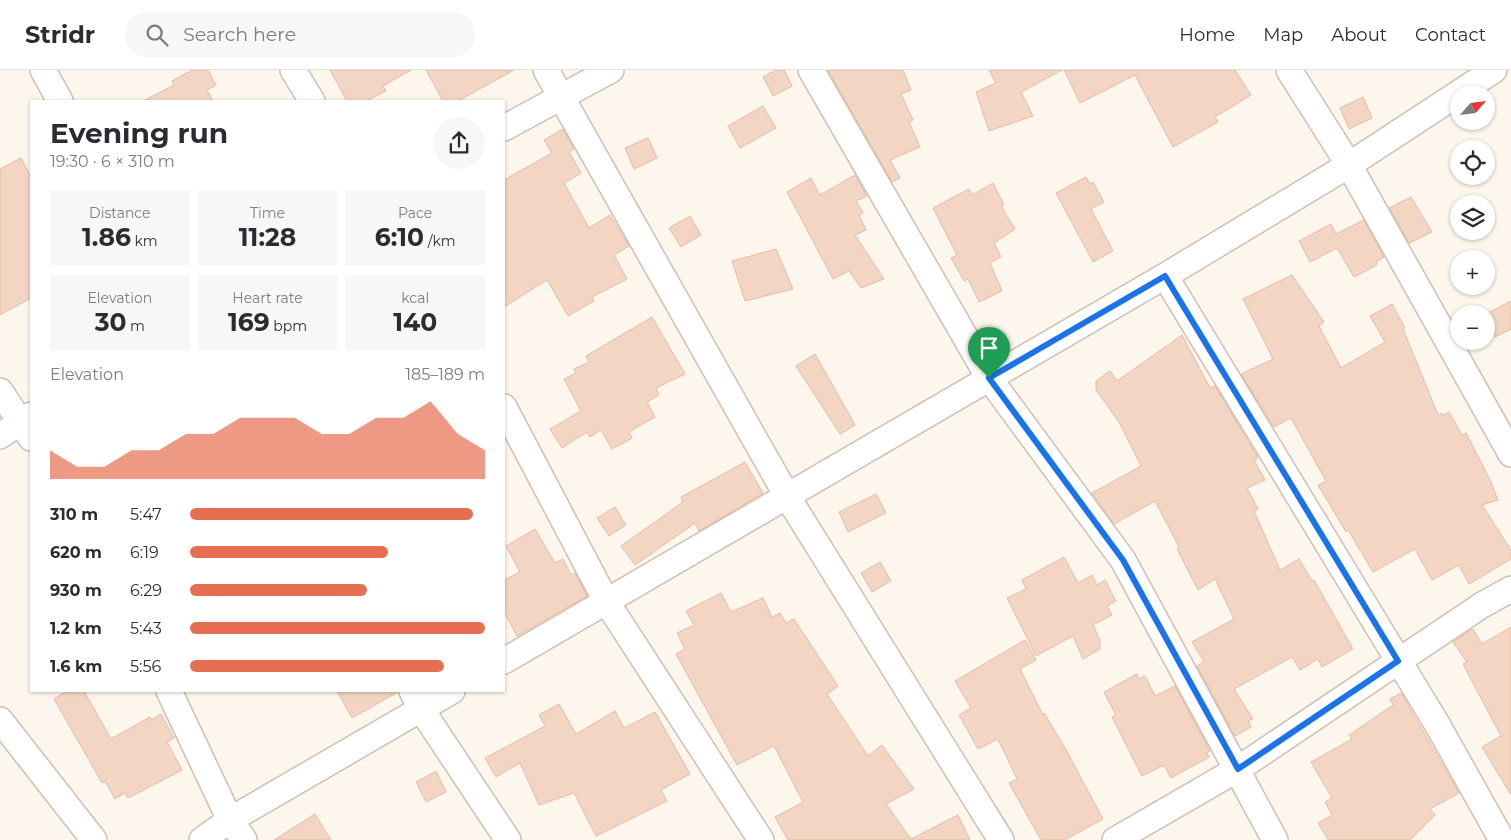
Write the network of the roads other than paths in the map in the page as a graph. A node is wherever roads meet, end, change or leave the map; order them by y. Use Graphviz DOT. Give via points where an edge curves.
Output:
graph roads {
  1 [pos="43,70"];
  2 [pos="293,70"];
  3 [pos="546,70"];
  4 [pos="611,70"];
  5 [pos="811,70"];
  6 [pos="1289,70"];
  7 [pos="1494,70"];
  8 [pos="562,97"];
  9 [pos="59,100"];
  10 [pos="311,100"];
  11 [pos="505,127"];
  12 [pos="1350,165"];
  13 [pos="1165,276"];
  14 [pos="989,378"];
  15 [pos="0,391"];
  16 [pos="505,409"];
  17 [pos="28,425"];
  18 [pos="0,436"];
  19 [pos="1511,454"];
  20 [pos="787,496"];
  21 [pos="1511,589"];
  22 [pos="606,601"];
  23 [pos="505,660"];
  24 [pos="1398,661"];
  25 [pos="169,692"];
  26 [pos="448,692"];
  27 [pos="416,700"];
  28 [pos="0,720"];
  29 [pos="1238,769"];
  30 [pos="230,820"];
  31 [pos="94,840"];
  32 [pos="202,840"];
  33 [pos="244,840"];
  34 [pos="508,840"];
  35 [pos="761,840"];
  36 [pos="1001,840"];
  37 [pos="1115,840"];
  38 [pos="1275,840"];
  39 [pos="1502,840"];
  1 -- 9 [label="street"];
  2 -- 10 [label="street"];
  3 -- 8 [label="street"];
  4 -- 8 [label="street"];
  5 -- 14 [label="street"];
  6 -- 12 [label="street"];
  7 -- 12 [label="street"];
  8 -- 11 [label="street"];
  8 -- 20 [label="street"];
  12 -- 13 [label="street"];
  12 -- 19 [label="street"];
  13 -- 14 [label="street"];
  13 -- 24 [label="street"];
  14 -- 20 [label="street"];
  14 -- 29 [label="street" via="1123,560"];
  15 -- 17 [label="street"];
  16 -- 22 [label="street"];
  17 -- 18 [label="street"];
  20 -- 22 [label="street"];
  20 -- 36 [label="street"];
  21 -- 24 [label="street"];
  22 -- 23 [label="street"];
  22 -- 35 [label="street"];
  24 -- 29 [label="street"];
  24 -- 39 [label="street"];
  25 -- 30 [label="street"];
  26 -- 27 [label="street"];
  27 -- 30 [label="street"];
  27 -- 34 [label="street"];
  28 -- 31 [label="street"];
  29 -- 37 [label="street"];
  29 -- 38 [label="street"];
  30 -- 32 [label="street"];
  30 -- 33 [label="street"];
}
